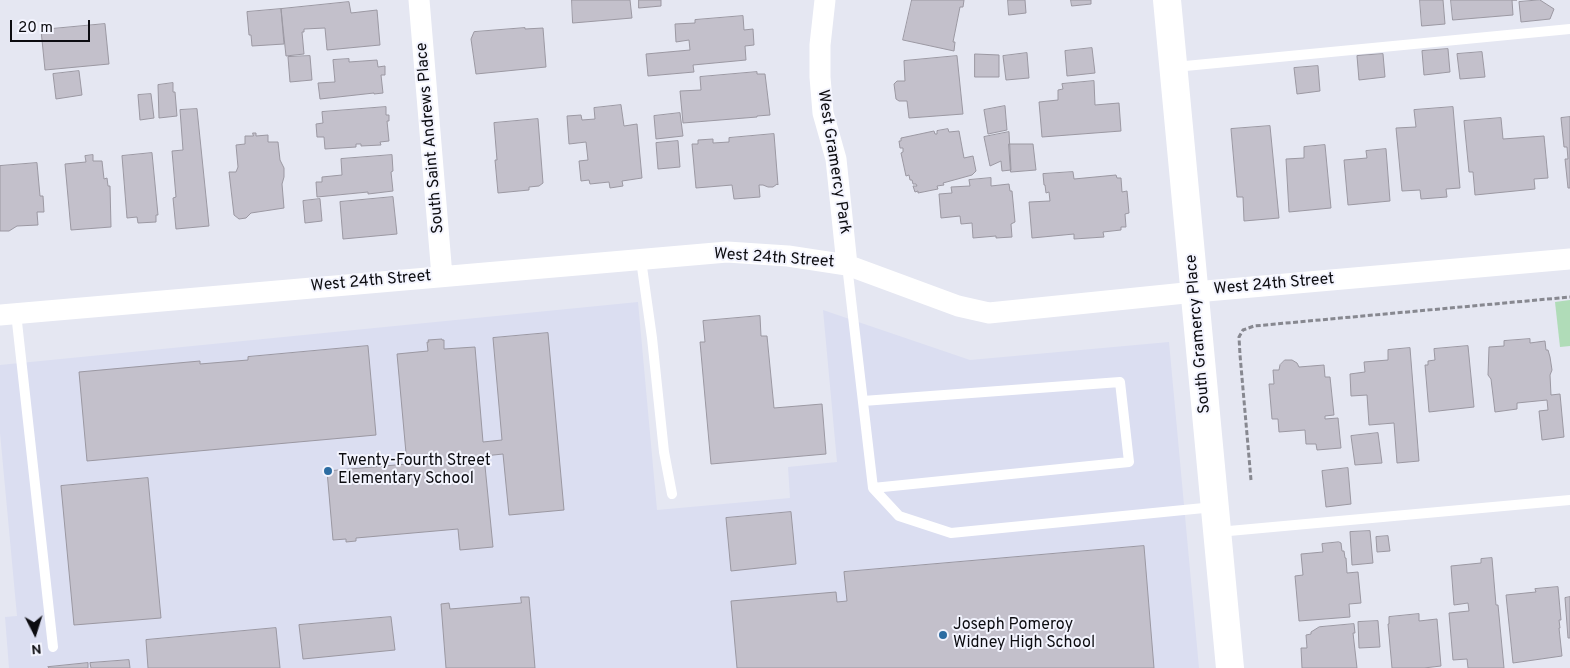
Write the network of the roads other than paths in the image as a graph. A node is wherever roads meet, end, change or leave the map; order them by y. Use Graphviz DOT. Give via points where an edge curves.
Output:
graph roads {
  1 [pos="419,0"];
  2 [pos="825,0"];
  3 [pos="1167,0"];
  4 [pos="1570,29"];
  5 [pos="1174,68"];
  6 [pos="1570,259"];
  7 [pos="641,260"];
  8 [pos="847,264"];
  9 [pos="442,276"];
  10 [pos="1195,292"];
  11 [pos="8,314"];
  12 [pos="863,401"];
  13 [pos="873,488"];
  14 [pos="672,494"];
  15 [pos="1570,500"];
  16 [pos="1216,520"];
  17 [pos="53,647"];
  18 [pos="1230,668"];
  1 -- 9 [label="street, South Saint Andrews Place"];
  2 -- 8 [label="street, West Gramercy Park" via="820,45 822,104 836,159"];
  3 -- 5 [label="street, South Gramercy Place"];
  4 -- 5 [label="lane"];
  5 -- 10 [label="street, South Gramercy Place"];
  6 -- 10 [label="street, West 24th Street"];
  7 -- 8 [label="street, West 24th Street" via="728,252"];
  7 -- 9 [label="street, West 24th Street"];
  7 -- 14 [label="lane"];
  8 -- 10 [label="street, West 24th Street" via="958,306 989,313"];
  8 -- 12 [label="lane"];
  9 -- 11 [label="street, West 24th Street"];
  10 -- 16 [label="street, South Gramercy Place"];
  11 -- 17 [label="lane"];
  12 -- 13 [label="lane"];
  12 -- 13 [label="lane" via="1120,382 1129,462"];
  13 -- 16 [label="lane" via="899,516 951,533"];
  15 -- 16 [label="lane"];
  16 -- 18 [label="street, South Gramercy Place"];
}
